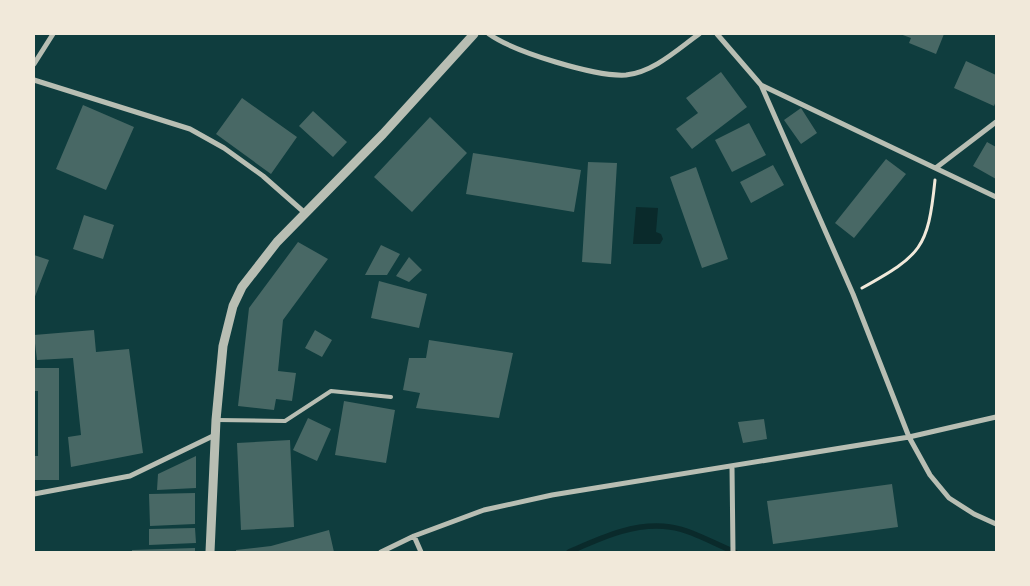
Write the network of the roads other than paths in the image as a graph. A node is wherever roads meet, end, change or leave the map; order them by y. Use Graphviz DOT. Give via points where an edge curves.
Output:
graph roads {
  1 [pos="53,34"];
  2 [pos="489,34"];
  3 [pos="699,34"];
  4 [pos="717,34"];
  5 [pos="471,35"];
  6 [pos="34,64"];
  7 [pos="34,80"];
  8 [pos="761,85"];
  9 [pos="996,122"];
  10 [pos="937,167"];
  11 [pos="996,196"];
  12 [pos="305,213"];
  13 [pos="391,397"];
  14 [pos="996,417"];
  15 [pos="216,420"];
  16 [pos="216,435"];
  17 [pos="909,437"];
  18 [pos="732,467"];
  19 [pos="34,494"];
  20 [pos="996,524"];
  21 [pos="414,536"];
  22 [pos="210,552"];
  23 [pos="380,552"];
  24 [pos="421,552"];
  25 [pos="733,552"];
  1 -- 6 [label="street"];
  2 -- 3 [label="street" via="513,48 545,59 598,72 627,74 654,66"];
  4 -- 8 [label="street"];
  5 -- 12 [label="street" via="383,134"];
  7 -- 12 [label="street" via="190,130 224,148 263,176"];
  8 -- 10 [label="street"];
  8 -- 17 [label="street" via="853,294"];
  9 -- 10 [label="street"];
  10 -- 11 [label="street"];
  12 -- 15 [label="street" via="253,271 233,306 223,346"];
  13 -- 15 [label="lane" via="331,391 285,421"];
  14 -- 17 [label="street"];
  15 -- 16 [label="street"];
  16 -- 19 [label="street" via="130,476"];
  16 -- 22 [label="street"];
  17 -- 18 [label="street"];
  17 -- 20 [label="street" via="930,475 949,498"];
  18 -- 21 [label="street" via="552,495 484,510"];
  18 -- 25 [label="street"];
  21 -- 23 [label="street"];
  21 -- 24 [label="street"];
}
